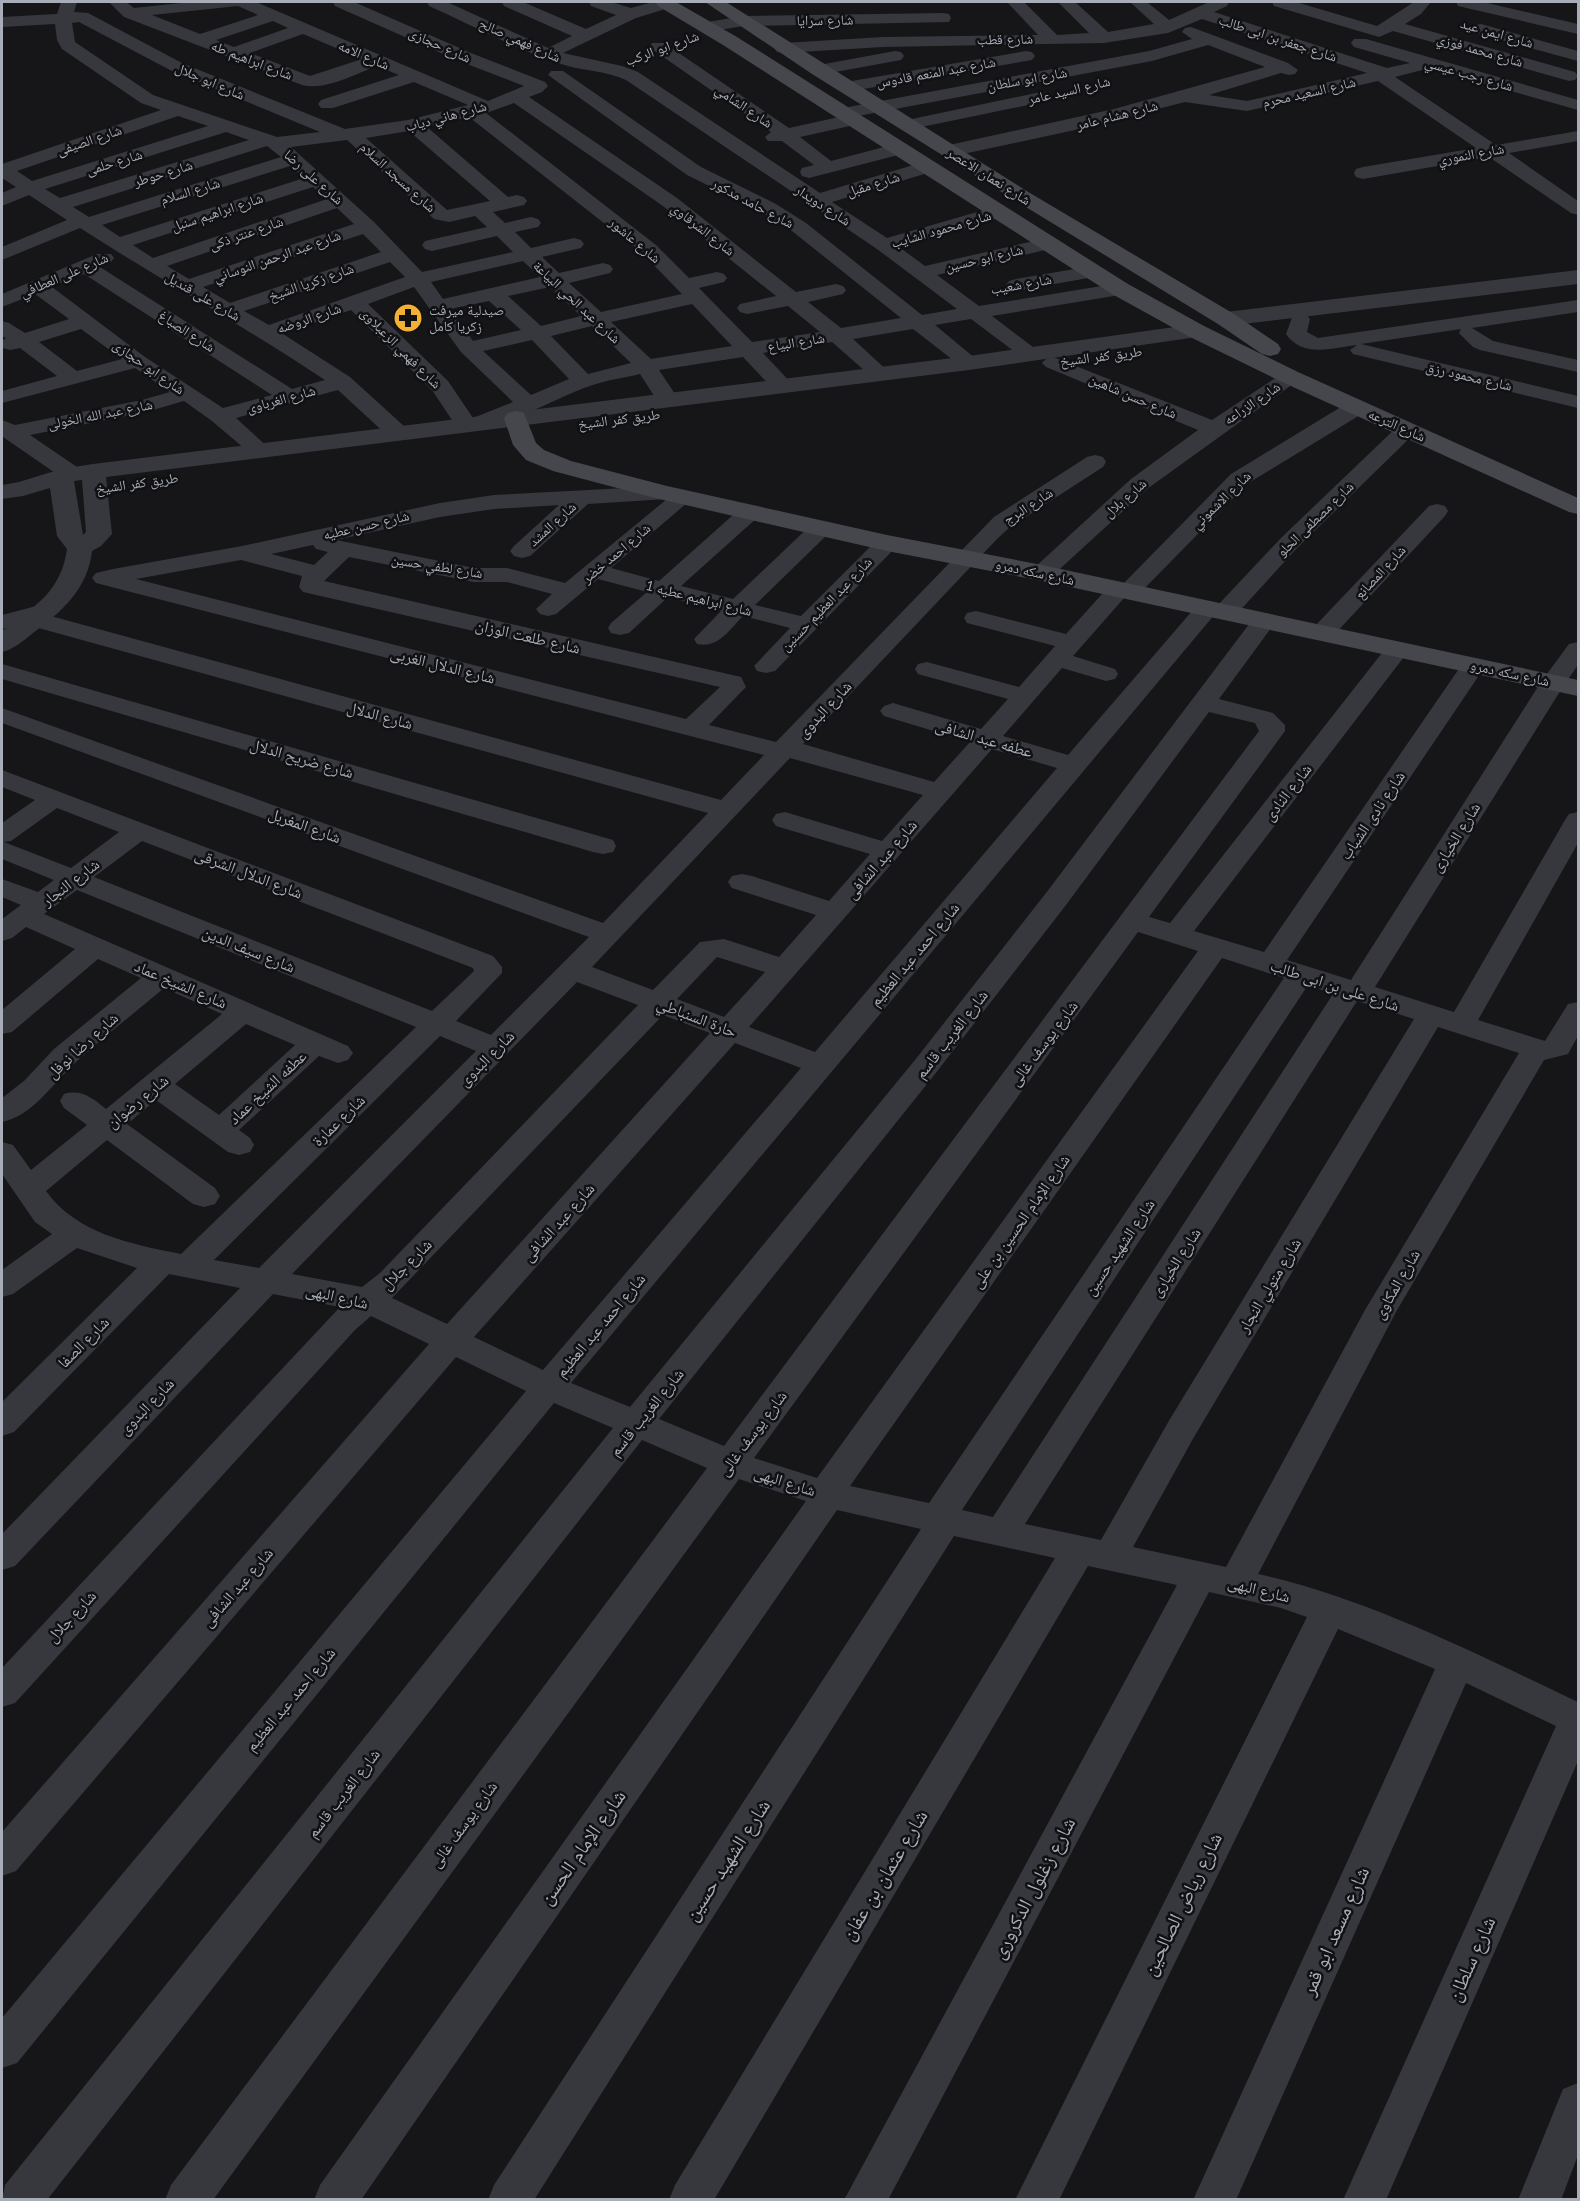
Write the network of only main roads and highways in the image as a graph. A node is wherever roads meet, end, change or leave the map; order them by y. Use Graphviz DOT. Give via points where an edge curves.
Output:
graph roads {
  1 [pos="665,2"];
  2 [pos="714,2"];
  3 [pos="717,33"];
  4 [pos="762,34"];
  5 [pos="1023,197"];
  6 [pos="993,209"];
  7 [pos="1206,336"];
  8 [pos="1265,347"];
  9 [pos="1291,369"];
  10 [pos="521,418"];
  11 [pos="1459,444"];
  12 [pos="1578,488"];
  13 [pos="1578,507"];
  14 [pos="1566,685"];
  1 -- 3 [label="main road, شارع نعمان الاعصر"];
  2 -- 4 [label="main road, شارع نعمان الاعصر"];
  3 -- 4 [label="main road"];
  3 -- 6 [label="main road, شارع نعمان الاعصر"];
  4 -- 5 [label="main road, شارع نعمان الاعصر"];
  5 -- 6 [label="main road"];
  5 -- 8 [label="main road, شارع نعمان الاعصر" via="1226,319"];
  6 -- 7 [label="main road, شارع نعمان الاعصر" via="1120,289"];
  7 -- 9 [label="main road, شارع الترعه"];
  8 -- 9 [label="main road, شارع الترعه"];
  9 -- 11 [label="main road, شارع الترعه"];
  9 -- 11 [label="main road, شارع الترعه" via="1407,430"];
  10 -- 14 [label="main road, شارع سكه دمرو" via="525,446 535,454 562,466 674,495"];
  11 -- 12 [label="main road, شارع الترعه"];
  11 -- 13 [label="main road, شارع الترعه"];
}
